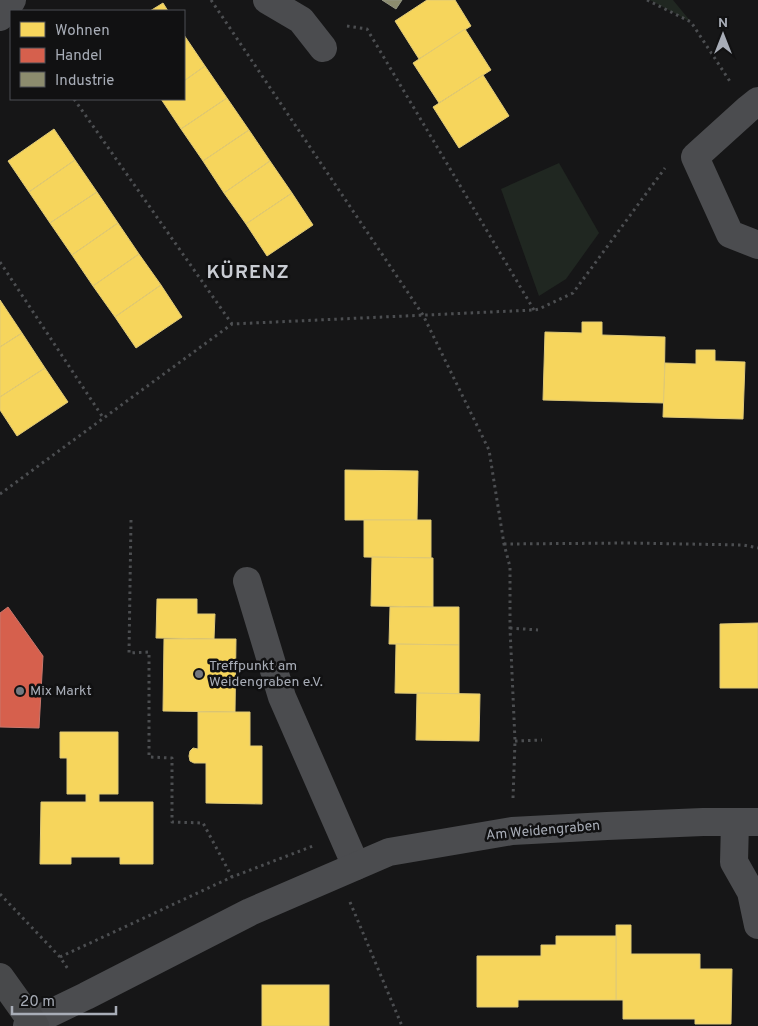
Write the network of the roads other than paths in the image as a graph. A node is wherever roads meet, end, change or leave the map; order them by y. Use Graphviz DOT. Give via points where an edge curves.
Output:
graph roads {
  1 [pos="12,0"];
  2 [pos="266,0"];
  3 [pos="0,17"];
  4 [pos="323,48"];
  5 [pos="753,105"];
  6 [pos="758,245"];
  7 [pos="247,581"];
  8 [pos="746,822"];
  9 [pos="347,870"];
  10 [pos="758,924"];
  11 [pos="0,977"];
  12 [pos="31,1025"];
  1 -- 3 [label="street"];
  2 -- 4 [label="street" via="302,20"];
  5 -- 6 [label="street" via="695,157 730,234"];
  7 -- 9 [label="street" via="282,697 343,834"];
  8 -- 9 [label="street, Am Weidengraben" via="512,831 388,852"];
  8 -- 10 [label="street, Am Weidengraben" via="734,862 751,892"];
  9 -- 12 [label="street, Am Weidengraben" via="250,912"];
  11 -- 12 [label="main road"];
}
